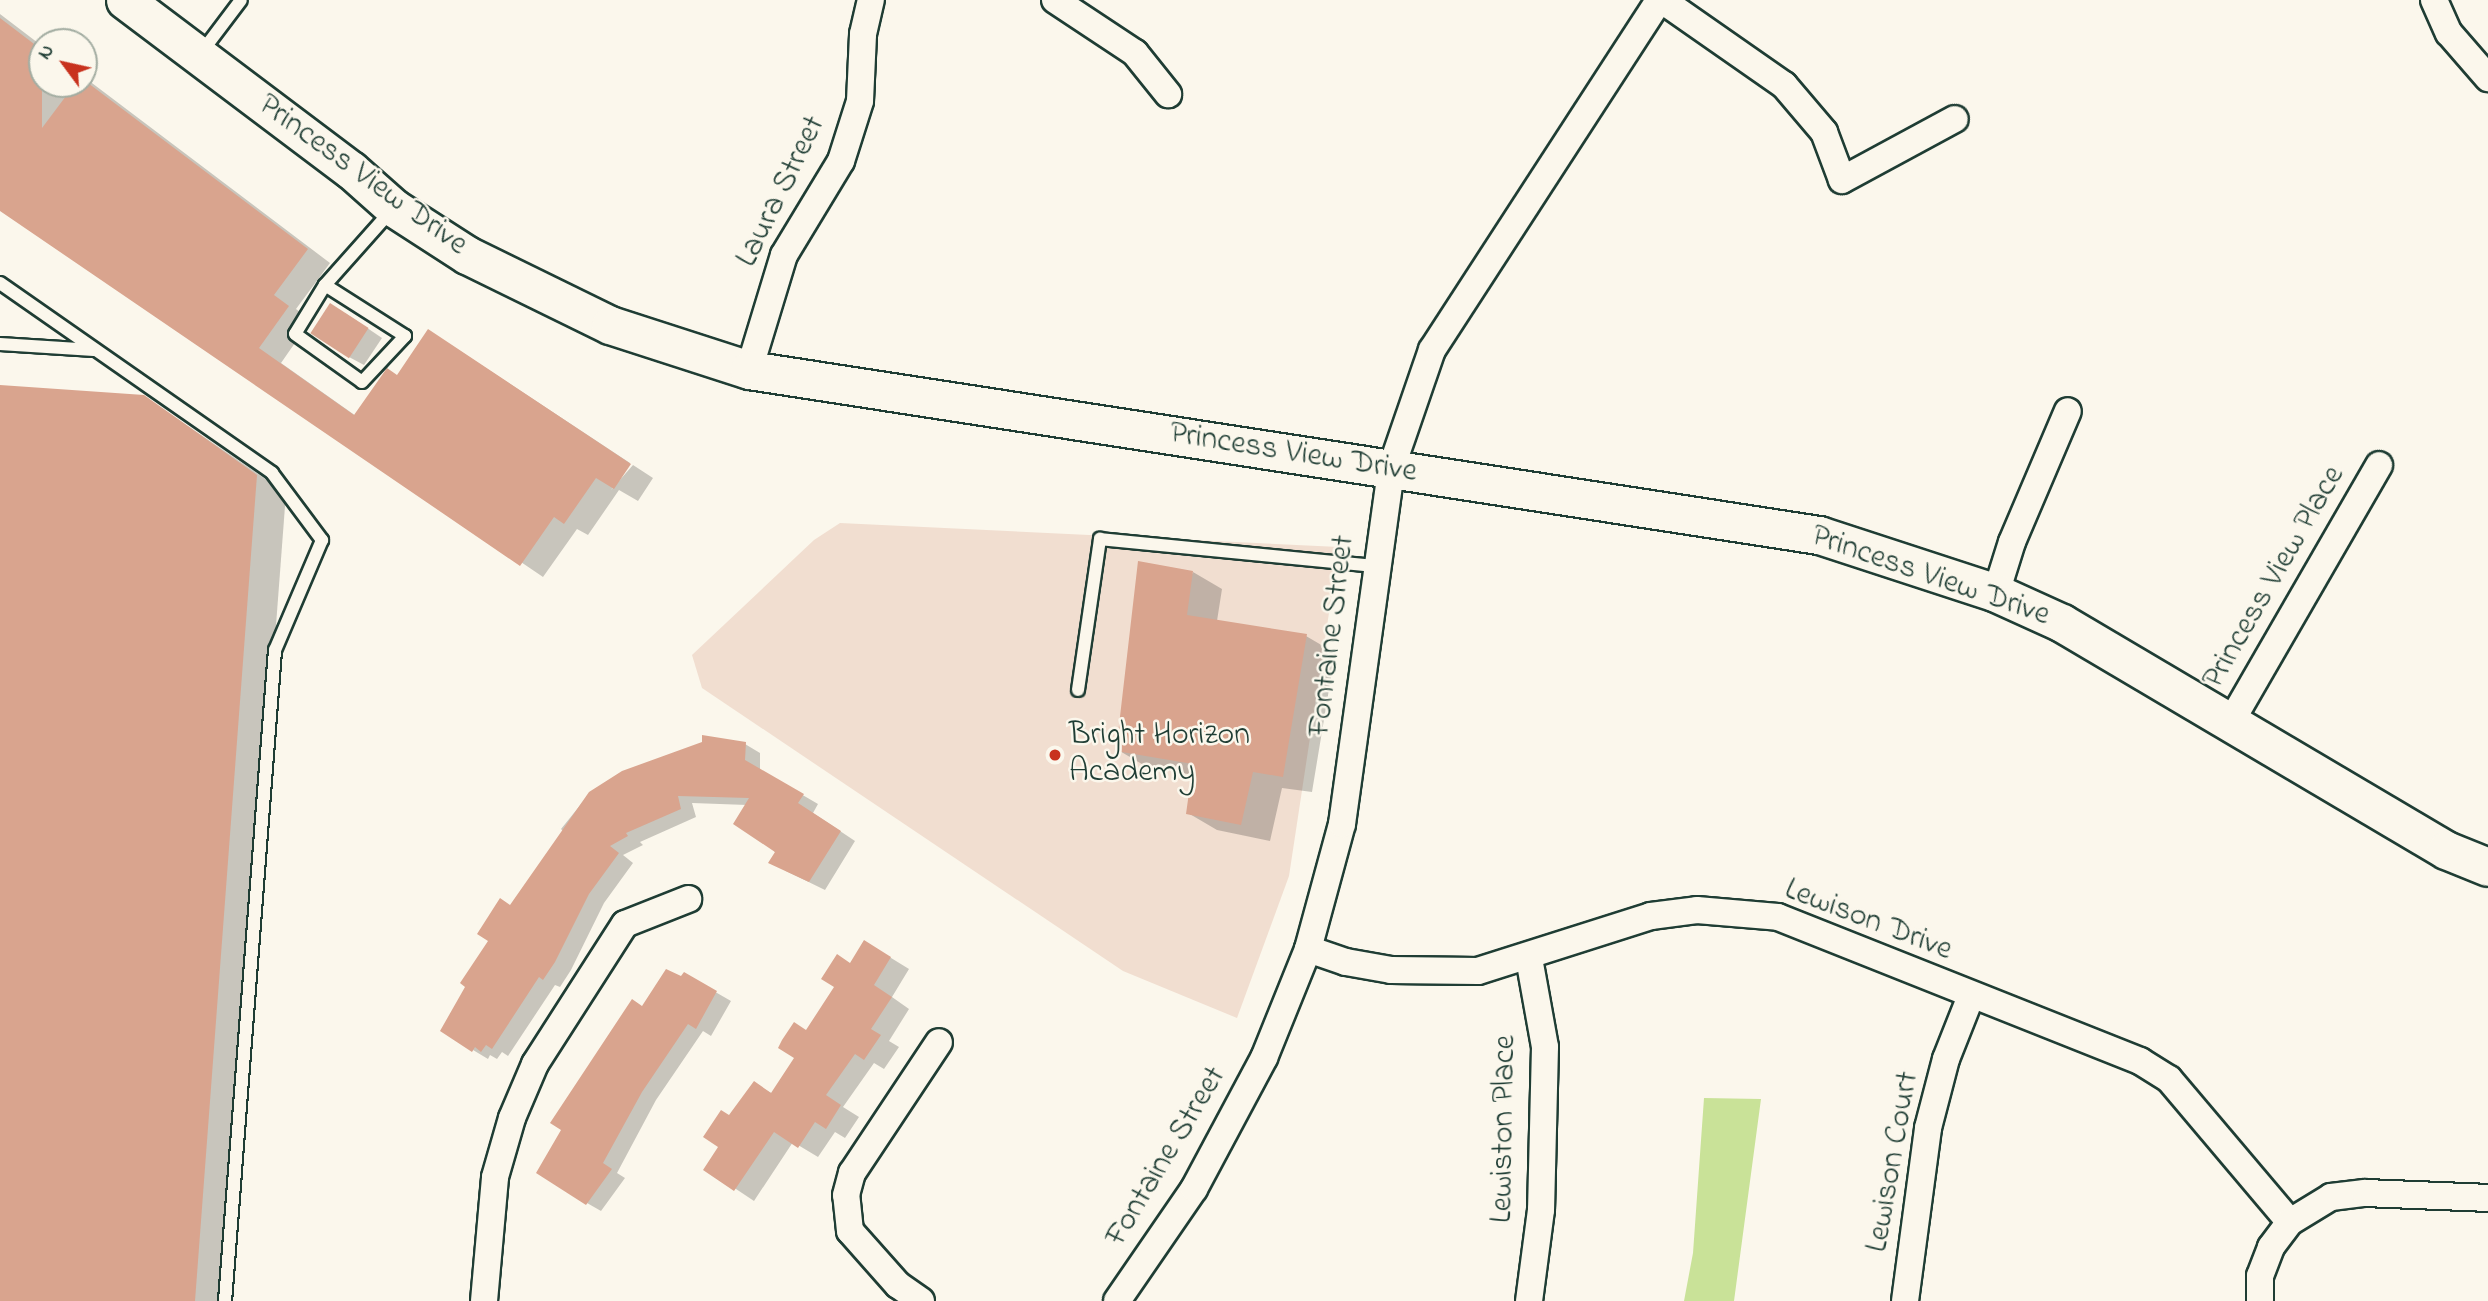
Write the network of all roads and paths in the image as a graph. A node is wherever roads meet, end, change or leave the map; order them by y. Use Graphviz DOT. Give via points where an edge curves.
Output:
graph roads {
  1 [pos="125,0"];
  2 [pos="241,0"];
  3 [pos="871,0"];
  4 [pos="1055,0"];
  5 [pos="1661,0"];
  6 [pos="2434,0"];
  7 [pos="199,56"];
  8 [pos="2488,78"];
  9 [pos="1168,94"];
  10 [pos="1955,119"];
  11 [pos="394,208"];
  12 [pos="0,283"];
  13 [pos="325,285"];
  14 [pos="0,344"];
  15 [pos="96,350"];
  16 [pos="749,370"];
  17 [pos="2068,411"];
  18 [pos="2379,464"];
  19 [pos="1391,469"];
  20 [pos="1374,566"];
  21 [pos="1996,593"];
  22 [pos="1078,690"];
  23 [pos="2229,725"];
  24 [pos="2488,867"];
  25 [pos="688,899"];
  26 [pos="1308,949"];
  27 [pos="1529,958"];
  28 [pos="1971,996"];
  29 [pos="939,1042"];
  30 [pos="2488,1198"];
  31 [pos="2290,1222"];
  32 [pos="225,1301"];
  33 [pos="484,1301"];
  34 [pos="921,1301"];
  35 [pos="1117,1301"];
  36 [pos="1530,1301"];
  37 [pos="1905,1301"];
  38 [pos="2260,1301"];
  1 -- 7 [label="main road, Princess View Drive"];
  2 -- 7 [label="lane"];
  3 -- 16 [label="street, Laura Street" via="863,34 860,101 841,161 784,255"];
  4 -- 9 [label="street" via="1135,53"];
  5 -- 10 [label="street" via="1784,85 1824,132 1842,180"];
  5 -- 19 [label="street, Fontaine Street" via="1432,350"];
  6 -- 8 [label="street" via="2449,33"];
  7 -- 11 [label="main road, Princess View Drive"];
  11 -- 13 [label="lane"];
  11 -- 16 [label="main road, Princess View Drive" via="467,256 610,325"];
  12 -- 15 [label="lane"];
  13 -- 13 [label="lane" via="405,336 362,382 295,334"];
  14 -- 15 [label="lane"];
  15 -- 32 [label="lane" via="272,473 322,540 275,650"];
  16 -- 19 [label="main road, Princess View Drive"];
  17 -- 21 [label="street" via="2012,542"];
  18 -- 23 [label="street, Princess View Place"];
  19 -- 20 [label="street, Fontaine Street"];
  19 -- 21 [label="main road, Princess View Drive" via="1819,535"];
  20 -- 22 [label="lane" via="1100,539"];
  20 -- 26 [label="street, Fontaine Street" via="1342,824"];
  21 -- 23 [label="main road, Princess View Drive" via="2062,623"];
  23 -- 24 [label="main road, Princess View Drive" via="2446,850"];
  25 -- 33 [label="street" via="625,924 535,1063 495,1177"];
  26 -- 27 [label="street, Lewison Drive" via="1391,970 1478,971"];
  26 -- 35 [label="street, Fontaine Street" via="1264,1058 1194,1189"];
  27 -- 28 [label="street, Lewison Drive" via="1651,916 1697,910 1778,917"];
  27 -- 36 [label="street, Lewiston Place" via="1545,1047 1541,1210"];
  28 -- 31 [label="street, Lewison Drive" via="2140,1060 2169,1079"];
  28 -- 37 [label="street, Lewison Court" via="1946,1059 1927,1128"];
  29 -- 34 [label="street" via="852,1173 846,1195 849,1231 898,1285"];
  30 -- 31 [label="street" via="2353,1194 2330,1197"];
  31 -- 38 [label="street" via="2271,1247 2260,1276"];
}
